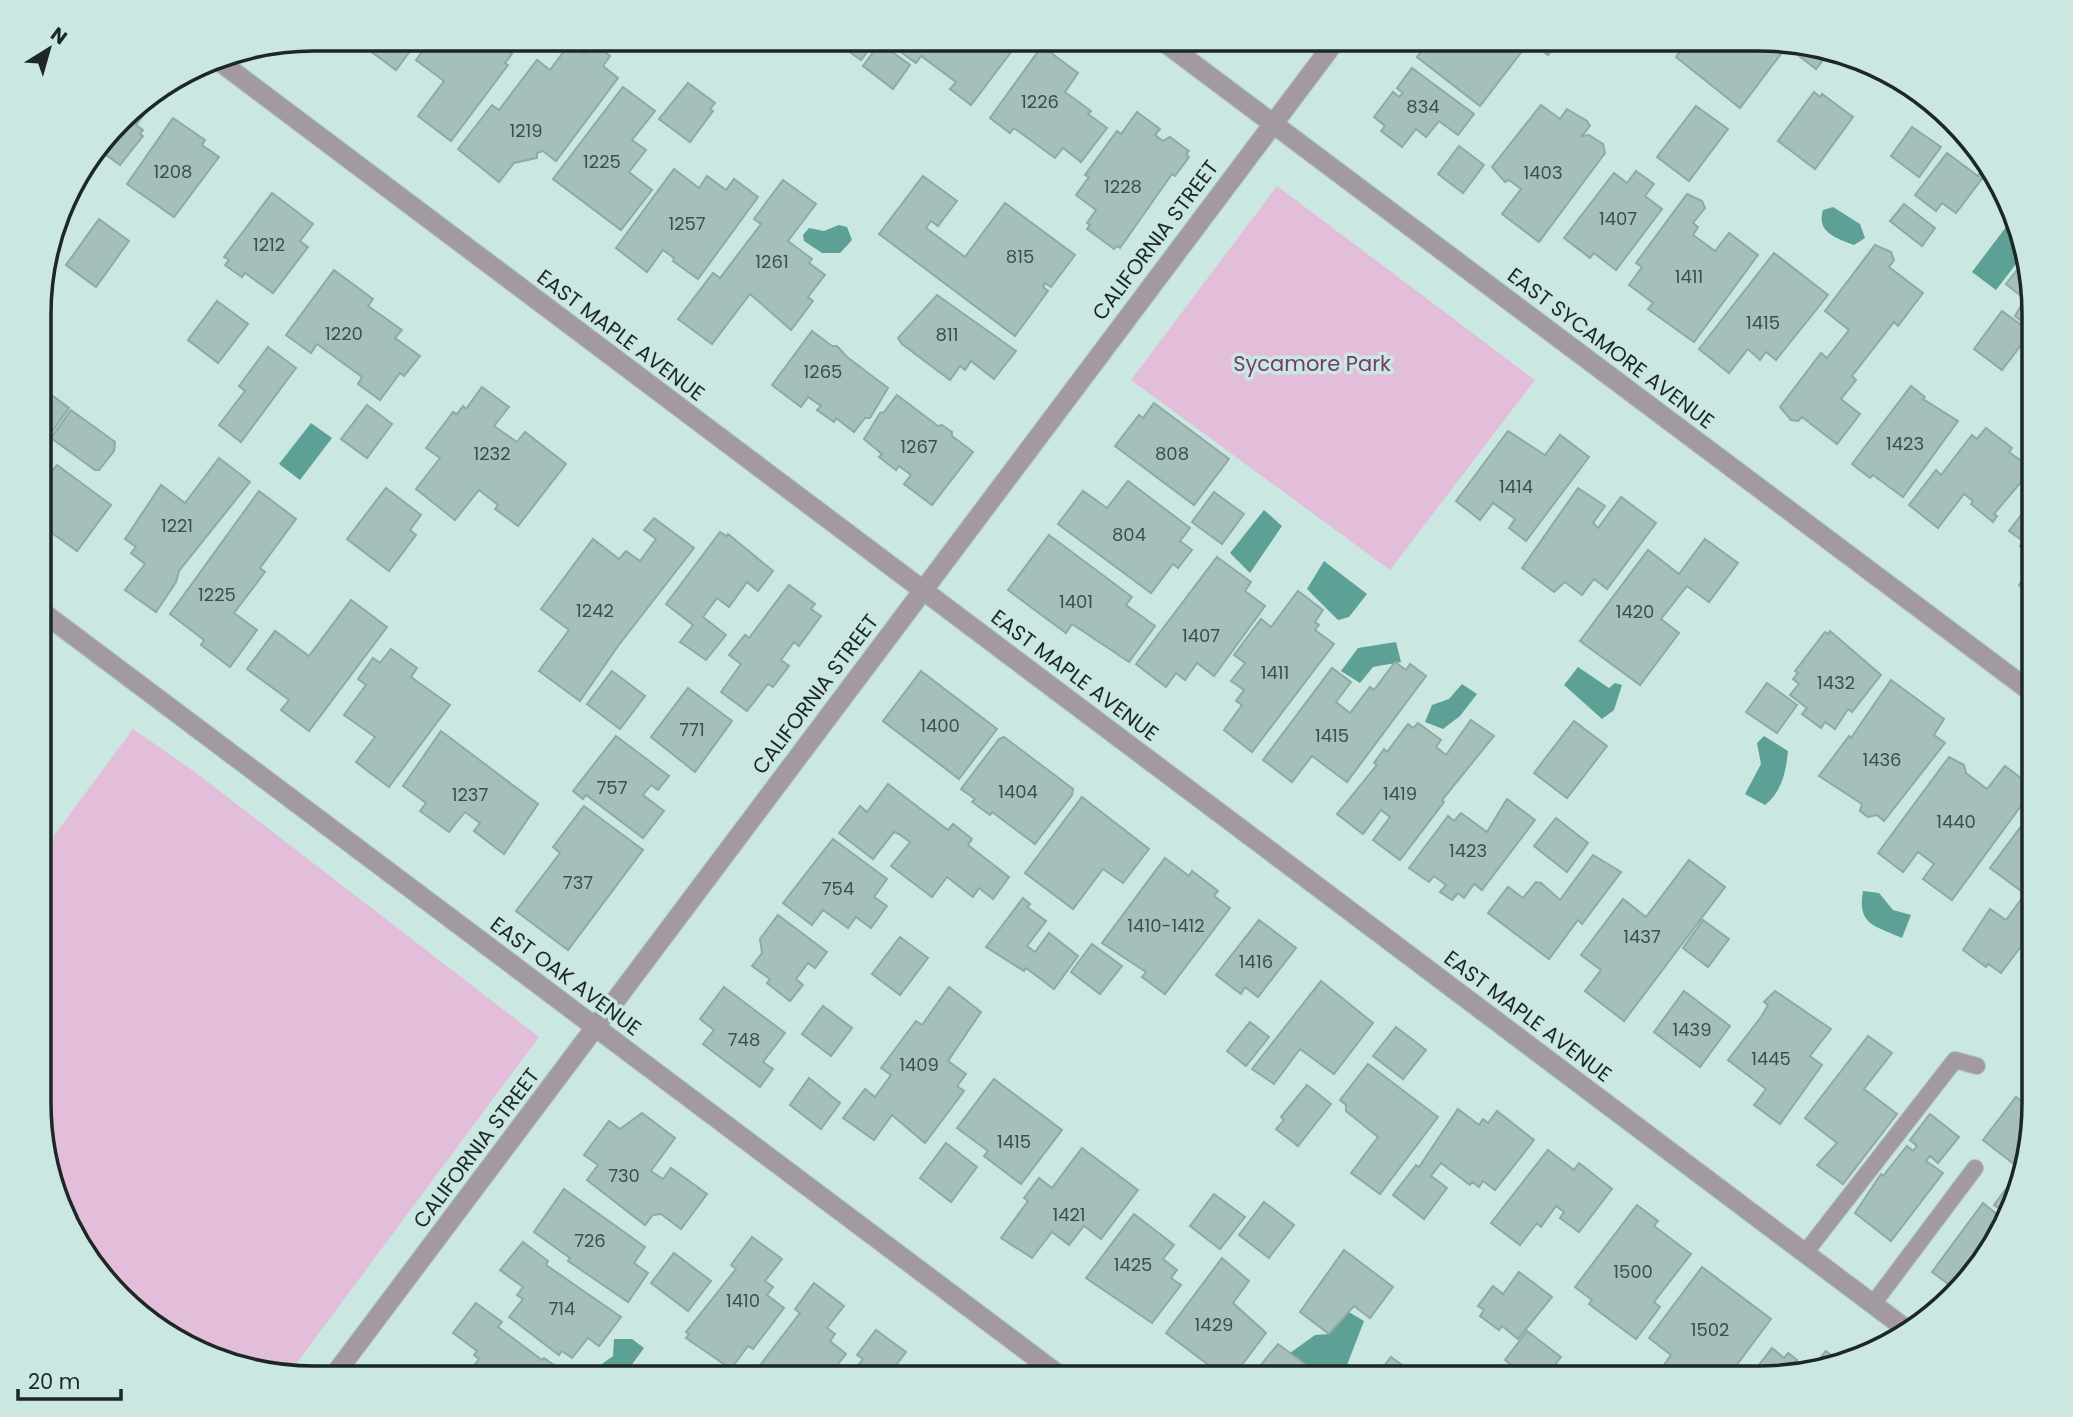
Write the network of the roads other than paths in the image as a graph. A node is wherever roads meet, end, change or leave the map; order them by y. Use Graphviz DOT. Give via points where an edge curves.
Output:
graph roads {
  1 [pos="1176,51"];
  2 [pos="1328,51"];
  3 [pos="226,66"];
  4 [pos="1272,123"];
  5 [pos="922,589"];
  6 [pos="51,618"];
  7 [pos="2022,685"];
  8 [pos="596,1026"];
  9 [pos="1977,1066"];
  10 [pos="1975,1168"];
  11 [pos="1805,1253"];
  12 [pos="1873,1304"];
  13 [pos="1901,1325"];
  14 [pos="341,1366"];
  15 [pos="1047,1366"];
  1 -- 4 [label="street, EAST SYCAMORE AVENUE"];
  2 -- 4 [label="street, CALIFORNIA STREET"];
  3 -- 5 [label="street, EAST MAPLE AVENUE"];
  4 -- 5 [label="street, CALIFORNIA STREET"];
  4 -- 7 [label="street, EAST SYCAMORE AVENUE"];
  5 -- 8 [label="street, CALIFORNIA STREET"];
  5 -- 11 [label="street, EAST MAPLE AVENUE"];
  6 -- 8 [label="street, EAST OAK AVENUE"];
  8 -- 14 [label="street, CALIFORNIA STREET"];
  8 -- 15 [label="street, EAST OAK AVENUE"];
  9 -- 11 [label="lane" via="1955,1060"];
  10 -- 12 [label="lane"];
  11 -- 12 [label="street, EAST MAPLE AVENUE"];
  12 -- 13 [label="street, EAST MAPLE AVENUE"];
}
